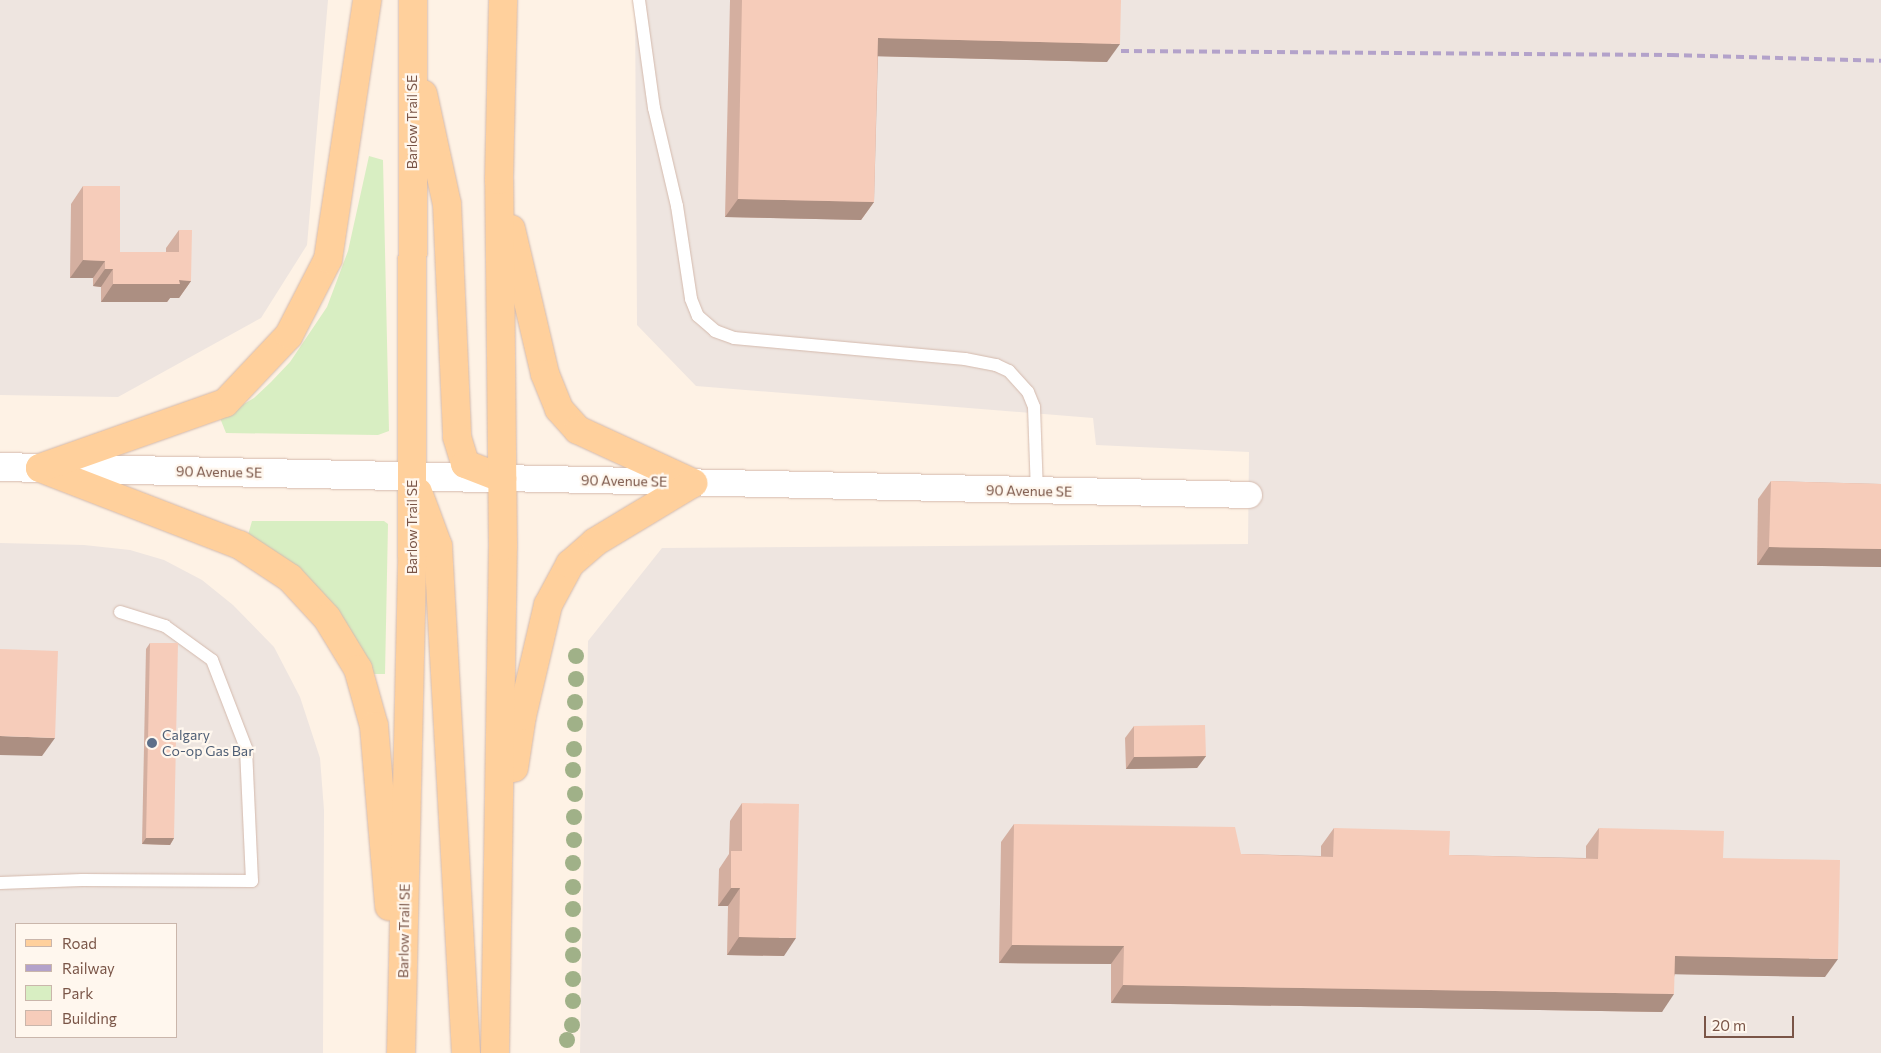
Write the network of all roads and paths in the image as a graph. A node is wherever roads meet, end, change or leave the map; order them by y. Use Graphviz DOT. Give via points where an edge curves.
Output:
graph roads {
  1 [pos="367,0"];
  2 [pos="413,0"];
  3 [pos="503,0"];
  4 [pos="639,0"];
  5 [pos="412,41"];
  6 [pos="499,180"];
  7 [pos="0,467"];
  8 [pos="40,468"];
  9 [pos="412,476"];
  10 [pos="502,478"];
  11 [pos="693,483"];
  12 [pos="1037,491"];
  13 [pos="1249,495"];
  14 [pos="120,612"];
  15 [pos="498,875"];
  16 [pos="0,884"];
  17 [pos="400,1053"];
  18 [pos="466,1053"];
  19 [pos="495,1053"];
  1 -- 8 [label="main road" via="328,259 289,335 225,403"];
  2 -- 5 [label="main road, Barlow Trail SE"];
  3 -- 6 [label="main road"];
  4 -- 12 [label="lane" via="654,108 677,206 691,299 698,316 715,331 734,338 965,359 1009,371 1028,392 1034,407"];
  5 -- 9 [label="main road, Barlow Trail SE"];
  5 -- 10 [label="main road" via="447,204 457,437 465,464"];
  6 -- 10 [label="main road"];
  6 -- 11 [label="main road" via="545,374 559,409 578,430"];
  7 -- 8 [label="street, 90 Avenue SE"];
  8 -- 9 [label="street, 90 Avenue SE"];
  8 -- 17 [label="main road" via="240,545 290,578 327,618 358,669 374,726"];
  9 -- 10 [label="street, 90 Avenue SE"];
  9 -- 17 [label="main road, Barlow Trail SE"];
  9 -- 18 [label="main road" via="438,546"];
  10 -- 11 [label="street, 90 Avenue SE"];
  10 -- 15 [label="main road"];
  11 -- 12 [label="street, 90 Avenue SE"];
  11 -- 15 [label="main road" via="595,542 570,564 548,605 522,716"];
  12 -- 13 [label="street, 90 Avenue SE"];
  14 -- 16 [label="lane" via="165,626 212,660 246,748 252,881 82,880"];
  15 -- 19 [label="main road"];
}
